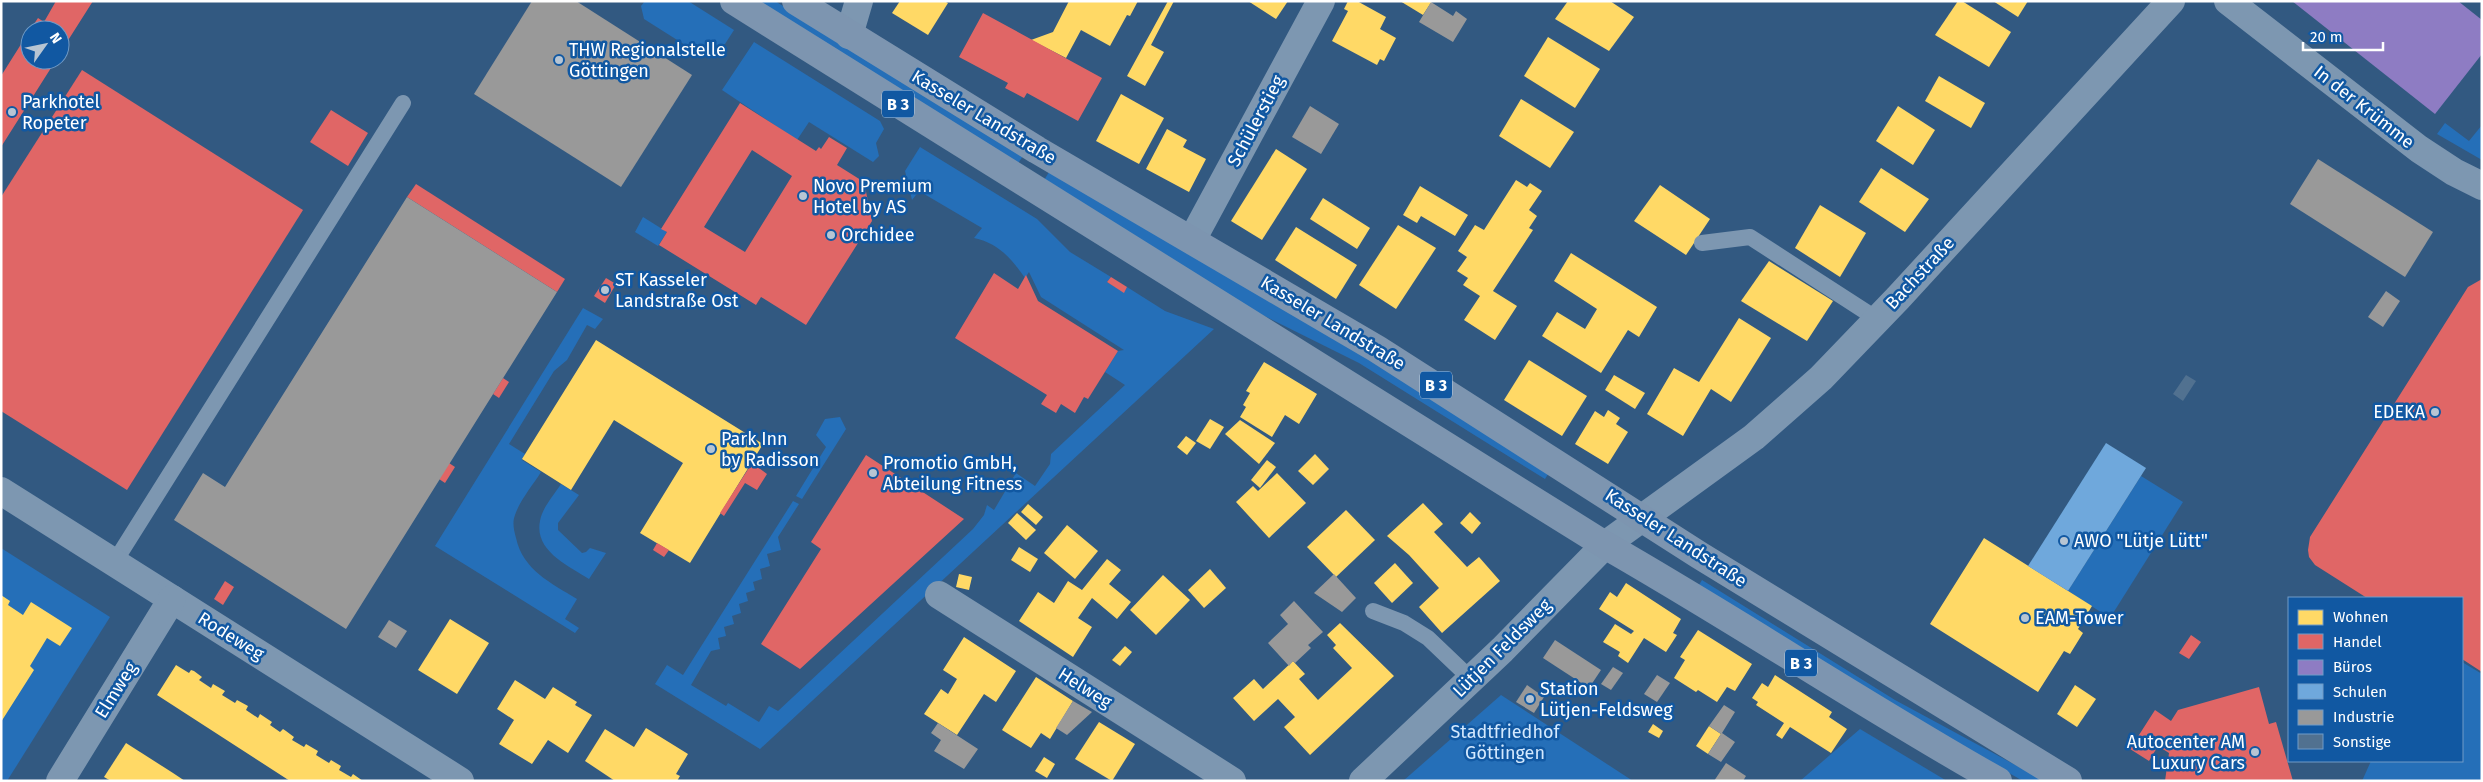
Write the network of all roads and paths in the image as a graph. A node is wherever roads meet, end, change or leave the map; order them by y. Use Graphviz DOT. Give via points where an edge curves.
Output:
graph roads {
  1 [pos="734,1"];
  2 [pos="796,1"];
  3 [pos="859,1"];
  4 [pos="1321,1"];
  5 [pos="2171,1"];
  6 [pos="2228,1"];
  7 [pos="850,35"];
  8 [pos="404,102"];
  9 [pos="2482,186"];
  10 [pos="1192,240"];
  11 [pos="1702,243"];
  12 [pos="1877,319"];
  13 [pos="1,491"];
  14 [pos="1642,516"];
  15 [pos="1605,545"];
  16 [pos="114,563"];
  17 [pos="938,594"];
  18 [pos="172,599"];
  19 [pos="1373,611"];
  20 [pos="1471,679"];
  21 [pos="60,781"];
  22 [pos="460,781"];
  23 [pos="1232,781"];
  24 [pos="1363,781"];
  25 [pos="1998,781"];
  26 [pos="2068,781"];
  1 -- 15 [label="main road, Kasseler Landstraße / B 3"];
  2 -- 7 [label="main road, Kasseler Landstraße / B 3"];
  3 -- 7 [label="street"];
  4 -- 10 [label="street, Schülerstieg"];
  5 -- 12 [label="street, Bachstraße"];
  6 -- 9 [label="street, In der Krümme" via="2419,149"];
  7 -- 10 [label="main road, Kasseler Landstraße / B 3"];
  8 -- 16 [label="lane"];
  10 -- 14 [label="main road, Kasseler Landstraße / B 3" via="1377,349"];
  11 -- 12 [label="lane" via="1750,237"];
  12 -- 14 [label="street, Bachstraße" via="1821,378 1754,437"];
  13 -- 16 [label="street, Rodeweg"];
  14 -- 15 [label="street, Lütjen Feldsweg"];
  14 -- 26 [label="main road, Kasseler Landstraße / B 3"];
  15 -- 20 [label="street, Lütjen Feldsweg"];
  15 -- 25 [label="main road, Kasseler Landstraße / B 3"];
  16 -- 18 [label="street, Rodeweg"];
  17 -- 23 [label="street, Helweg"];
  18 -- 21 [label="street, Elmweg"];
  18 -- 22 [label="street, Rodeweg"];
  19 -- 20 [label="lane" via="1404,623 1428,638"];
  20 -- 24 [label="street, Lütjen Feldsweg"];
}
